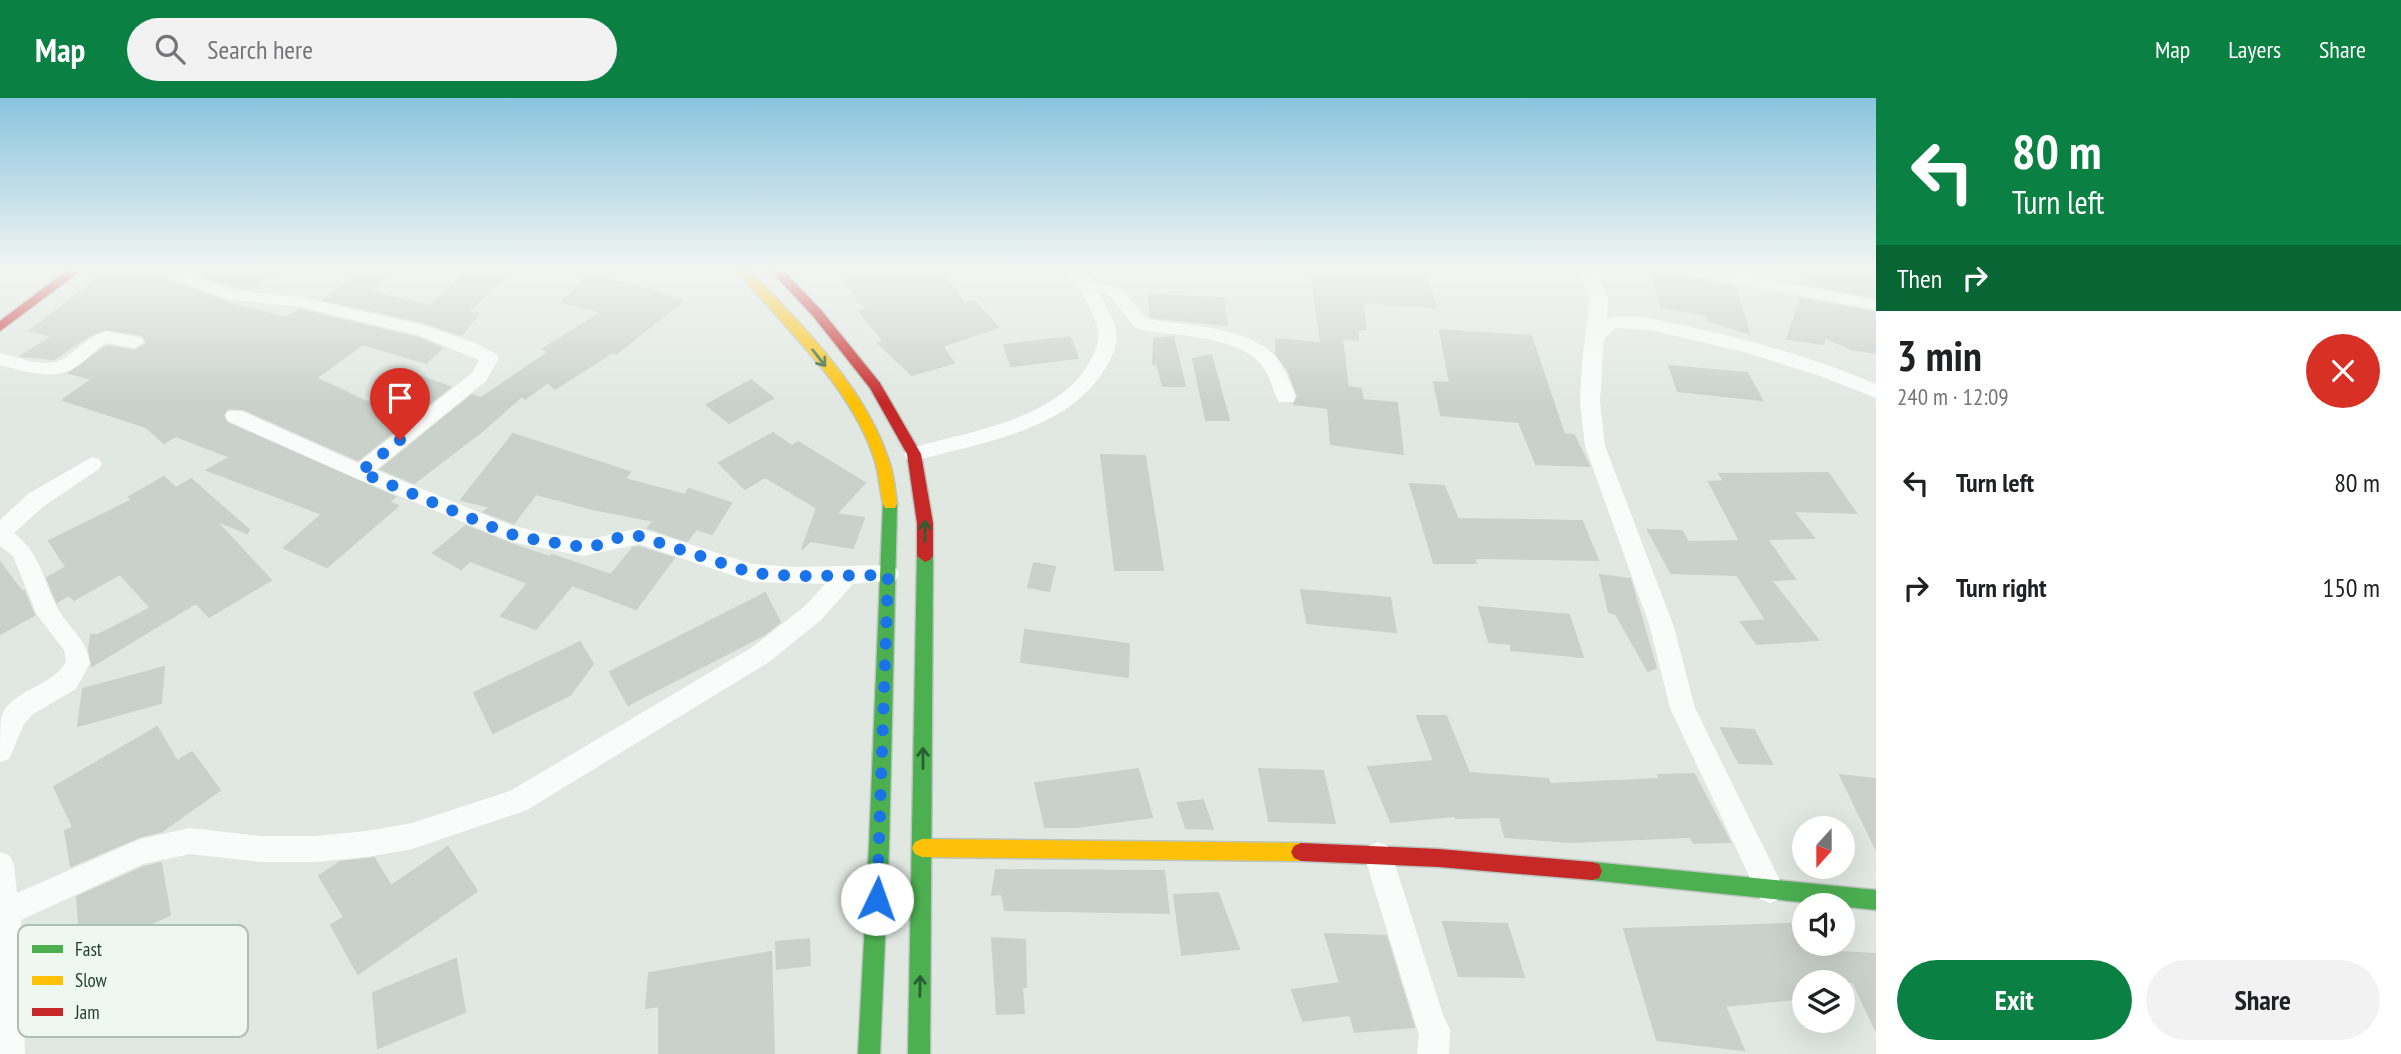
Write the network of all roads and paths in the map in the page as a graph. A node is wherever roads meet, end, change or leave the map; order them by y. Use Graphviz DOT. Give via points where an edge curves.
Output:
graph roads {
  1 [pos="18,314"];
  2 [pos="349,314"];
  3 [pos="780,314"];
  4 [pos="817,314"];
  5 [pos="1100,314"];
  6 [pos="1133,314"];
  7 [pos="1598,314"];
  8 [pos="0,327"];
  9 [pos="1596,336"];
  10 [pos="135,342"];
  11 [pos="0,359"];
  12 [pos="1876,392"];
  13 [pos="1286,397"];
  14 [pos="235,416"];
  15 [pos="914,454"];
  16 [pos="92,464"];
  17 [pos="360,472"];
  18 [pos="0,533"];
  19 [pos="888,575"];
  20 [pos="846,576"];
  21 [pos="0,751"];
  22 [pos="922,848"];
  23 [pos="1378,855"];
  24 [pos="0,865"];
  25 [pos="1770,889"];
  26 [pos="1876,900"];
  27 [pos="3,911"];
  28 [pos="9,1054"];
  29 [pos="869,1054"];
  30 [pos="919,1054"];
  31 [pos="1433,1054"];
  1 -- 8 [label="street"];
  2 -- 17 [label="street" via="423,331 490,358 479,377"];
  3 -- 19 [label="street, one-way" via="849,398 882,460 890,506"];
  4 -- 15 [label="street" via="875,386"];
  5 -- 15 [label="street" via="1108,343 1094,372 1061,405 1013,427"];
  6 -- 13 [label="street" via="1141,324 1231,340 1259,351 1270,361"];
  7 -- 9 [label="street"];
  9 -- 12 [label="street" via="1602,328 1621,322 1669,328 1793,360"];
  9 -- 25 [label="street" via="1590,402 1595,446 1662,626 1683,708"];
  10 -- 11 [label="street" via="107,337 59,368"];
  14 -- 17 [label="street"];
  22 -- 15 [label="street, one-way" via="925,523"];
  16 -- 18 [label="street" via="36,500"];
  17 -- 20 [label="street" via="525,538 589,548 639,536 752,573"];
  18 -- 21 [label="street" via="22,551 49,615 75,647 78,663 67,682 24,706 14,717"];
  19 -- 20 [label="street"];
  19 -- 29 [label="street"];
  20 -- 27 [label="street" via="813,613 760,655 518,801 412,836 368,844 260,849 190,841 140,852"];
  22 -- 23 [label="street"];
  30 -- 22 [label="street, one-way"];
  23 -- 25 [label="street"];
  23 -- 31 [label="street" via="1435,1030"];
  24 -- 27 [label="street"];
  25 -- 26 [label="street"];
  27 -- 28 [label="street"];
}
